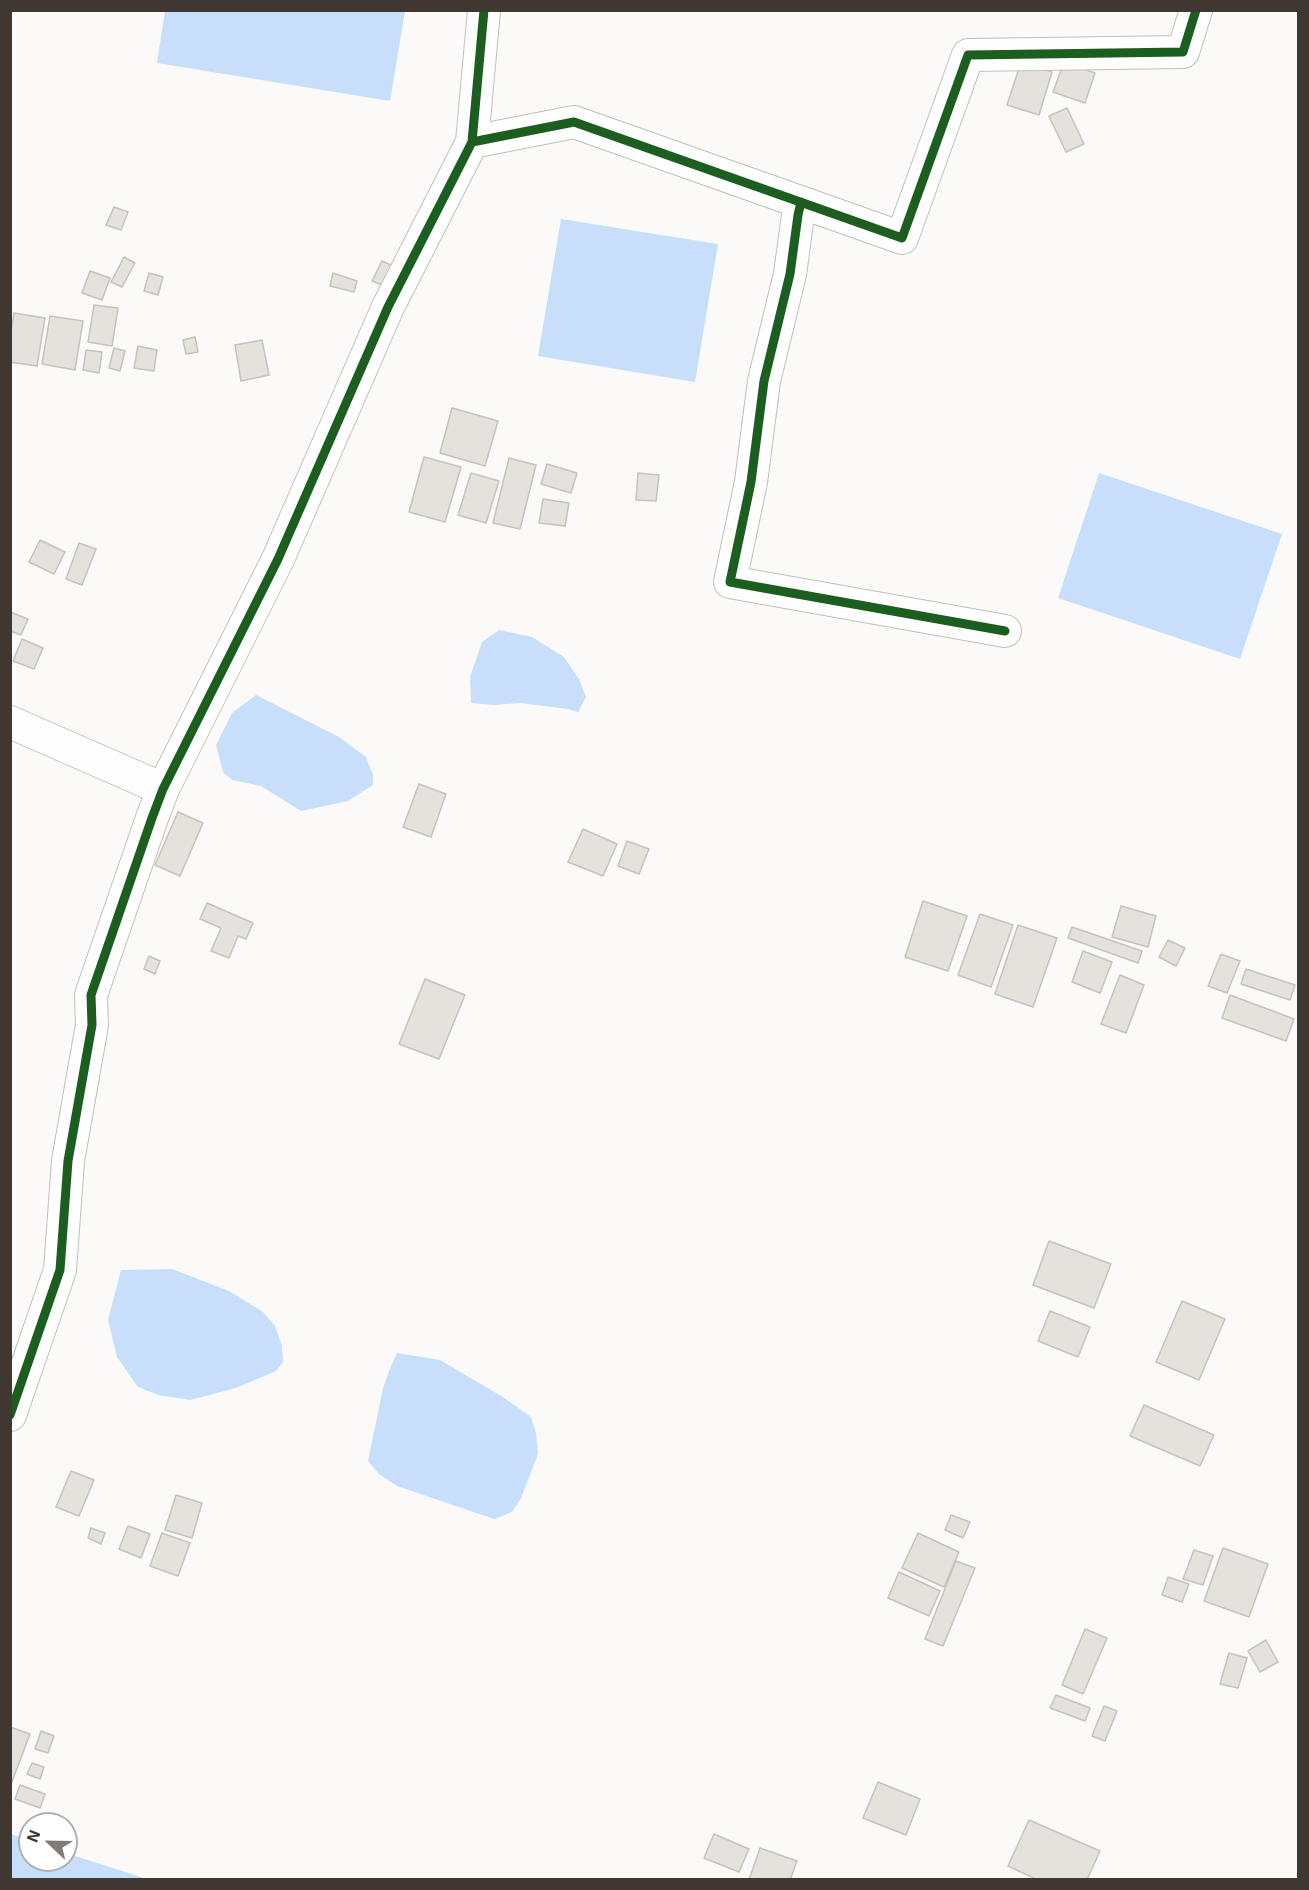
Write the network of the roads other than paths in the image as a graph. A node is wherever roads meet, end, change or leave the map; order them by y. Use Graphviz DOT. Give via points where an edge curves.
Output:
graph roads {
  1 [pos="484,10"];
  2 [pos="1196,10"];
  3 [pos="472,142"];
  4 [pos="801,202"];
  5 [pos="1005,631"];
  6 [pos="10,722"];
  7 [pos="163,789"];
  8 [pos="10,1415"];
  1 -- 3 [label="street"];
  2 -- 4 [label="street" via="1183,52 968,55 902,237"];
  3 -- 4 [label="street" via="574,122"];
  3 -- 7 [label="street" via="388,307 278,559"];
  4 -- 5 [label="street" via="790,274 764,381 751,482 730,582"];
  6 -- 7 [label="street"];
  7 -- 8 [label="street" via="91,995 92,1025 68,1161 60,1270"];
}
